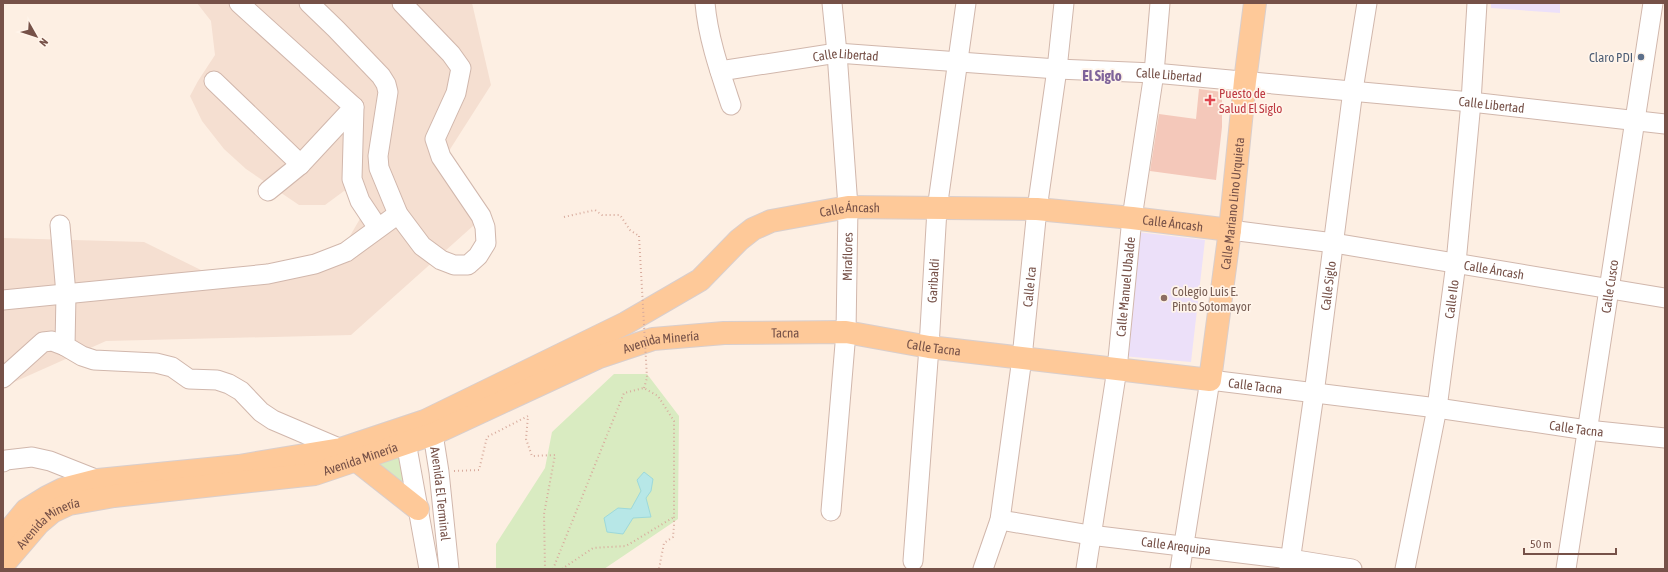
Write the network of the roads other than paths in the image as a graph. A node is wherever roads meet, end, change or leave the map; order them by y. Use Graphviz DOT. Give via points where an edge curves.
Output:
graph roads {
  1 [pos="239,3"];
  2 [pos="310,3"];
  3 [pos="402,3"];
  4 [pos="705,3"];
  5 [pos="832,3"];
  6 [pos="966,3"];
  7 [pos="1064,3"];
  8 [pos="1160,3"];
  9 [pos="1255,3"];
  10 [pos="1367,3"];
  11 [pos="1477,3"];
  12 [pos="1653,3"];
  13 [pos="837,53"];
  14 [pos="958,63"];
  15 [pos="1057,69"];
  16 [pos="720,71"];
  17 [pos="1154,73"];
  18 [pos="214,81"];
  19 [pos="1245,81"];
  20 [pos="1353,90"];
  21 [pos="1471,102"];
  22 [pos="731,105"];
  23 [pos="354,108"];
  24 [pos="1635,119"];
  25 [pos="1665,124"];
  26 [pos="300,165"];
  27 [pos="268,191"];
  28 [pos="848,207"];
  29 [pos="937,209"];
  30 [pos="1037,209"];
  31 [pos="398,214"];
  32 [pos="1132,218"];
  33 [pos="60,225"];
  34 [pos="378,228"];
  35 [pos="1230,230"];
  36 [pos="1334,243"];
  37 [pos="1456,263"];
  38 [pos="700,280"];
  39 [pos="1609,289"];
  40 [pos="66,294"];
  41 [pos="1665,298"];
  42 [pos="3,300"];
  43 [pos="846,332"];
  44 [pos="724,333"];
  45 [pos="65,346"];
  46 [pos="929,347"];
  47 [pos="1022,358"];
  48 [pos="1117,369"];
  49 [pos="3,378"];
  50 [pos="1210,380"];
  51 [pos="1314,394"];
  52 [pos="1437,408"];
  53 [pos="429,428"];
  54 [pos="1587,430"];
  55 [pos="403,436"];
  56 [pos="1665,438"];
  57 [pos="348,455"];
  58 [pos="3,462"];
  59 [pos="98,480"];
  60 [pos="418,509"];
  61 [pos="831,511"];
  62 [pos="1000,520"];
  63 [pos="1090,535"];
  64 [pos="3,538"];
  65 [pos="1183,546"];
  66 [pos="913,560"];
  67 [pos="1290,564"];
  68 [pos="3,565"];
  69 [pos="448,566"];
  70 [pos="429,568"];
  71 [pos="983,569"];
  72 [pos="1086,569"];
  73 [pos="1180,569"];
  74 [pos="1352,569"];
  75 [pos="1405,569"];
  76 [pos="1566,569"];
  1 -- 23 [label="street"];
  2 -- 31 [label="street" via="386,84 388,92 378,162"];
  3 -- 31 [label="street" via="451,54 461,68 456,93 435,139 441,157 481,216 486,243 478,256 468,265 454,265 441,260 422,246"];
  4 -- 16 [label="street" via="706,19"];
  5 -- 13 [label="street, Miraflores"];
  6 -- 14 [label="street, Garibaldi"];
  7 -- 15 [label="street, Calle Ica"];
  8 -- 17 [label="street, Calle Manuel Ubalde"];
  9 -- 19 [label="main road, Calle Mariano Lino Urquieta"];
  10 -- 20 [label="street, Calle Siglo"];
  11 -- 21 [label="street, Calle Ilo"];
  12 -- 24 [label="street, Calle Cusco"];
  13 -- 14 [label="street, Calle Libertad"];
  13 -- 16 [label="street, Calle Libertad"];
  13 -- 28 [label="street, Miraflores"];
  14 -- 15 [label="street, Calle Libertad"];
  14 -- 29 [label="street, Garibaldi"];
  15 -- 17 [label="street, Calle Libertad"];
  15 -- 30 [label="street, Calle Ica"];
  16 -- 22 [label="street"];
  17 -- 19 [label="street, Calle Libertad"];
  17 -- 32 [label="street, Calle Manuel Ubalde"];
  18 -- 26 [label="street"];
  19 -- 20 [label="street, Calle Libertad"];
  19 -- 35 [label="main road, Calle Mariano Lino Urquieta"];
  20 -- 21 [label="street, Calle Libertad"];
  20 -- 36 [label="street, Calle Siglo"];
  21 -- 24 [label="street, Calle Libertad"];
  21 -- 37 [label="street, Calle Ilo"];
  23 -- 26 [label="street"];
  23 -- 34 [label="street" via="352,179 360,201"];
  24 -- 25 [label="street, Calle Libertad"];
  24 -- 39 [label="street, Calle Cusco"];
  26 -- 27 [label="street"];
  28 -- 29 [label="main road, Calle Áncash"];
  28 -- 38 [label="main road, Calle Áncash" via="771,220 752,229"];
  28 -- 43 [label="street, Miraflores"];
  29 -- 30 [label="main road, Calle Áncash"];
  29 -- 46 [label="street, Garibaldi"];
  30 -- 32 [label="main road, Calle Áncash"];
  30 -- 47 [label="street, Calle Ica"];
  31 -- 34 [label="street"];
  32 -- 35 [label="main road, Calle Áncash"];
  32 -- 48 [label="street, Calle Manuel Ubalde"];
  33 -- 40 [label="street"];
  34 -- 40 [label="street" via="346,252 315,264 268,274"];
  35 -- 36 [label="street, Calle Áncash"];
  35 -- 50 [label="main road, Calle Mariano Lino Urquieta"];
  36 -- 37 [label="street, Calle Áncash"];
  36 -- 51 [label="street, Calle Siglo"];
  37 -- 39 [label="street, Calle Áncash"];
  37 -- 52 [label="street, Calle Ilo"];
  38 -- 53 [label="main road, Avenida Minería" via="626,324"];
  39 -- 41 [label="street, Calle Áncash"];
  39 -- 54 [label="street, Calle Cusco"];
  40 -- 42 [label="street"];
  40 -- 45 [label="street"];
  43 -- 44 [label="main road, Tacna"];
  43 -- 46 [label="main road, Calle Tacna"];
  43 -- 61 [label="street, Miraflores"];
  44 -- 53 [label="main road, Avenida Minería" via="653,339 599,357"];
  45 -- 49 [label="street" via="52,341 43,342"];
  45 -- 57 [label="street" via="94,360 156,363 172,367 189,379 216,380 229,384 241,391 261,412 273,420"];
  46 -- 47 [label="main road, Calle Tacna"];
  46 -- 66 [label="street, Garibaldi"];
  47 -- 48 [label="main road, Calle Tacna"];
  47 -- 62 [label="street, Calle Ica"];
  48 -- 50 [label="main road, Calle Tacna"];
  48 -- 63 [label="street, Calle Manuel Ubalde"];
  50 -- 51 [label="street, Calle Tacna"];
  50 -- 65 [label="street, Calle Mariano Lino Urquieta"];
  51 -- 52 [label="street, Calle Tacna"];
  51 -- 67 [label="street, Calle Siglo"];
  52 -- 54 [label="street, Calle Tacna"];
  52 -- 75 [label="street, Calle Ilo"];
  53 -- 55 [label="main road, Avenida Minería"];
  53 -- 69 [label="street, Avenida El Terminal" via="439,472"];
  54 -- 56 [label="street, Calle Tacna"];
  54 -- 76 [label="street, Calle Cusco"];
  55 -- 57 [label="main road, Avenida Minería"];
  55 -- 60 [label="street, Avenida El Terminal"];
  57 -- 59 [label="main road, Avenida Minería"];
  57 -- 60 [label="main road"];
  57 -- 68 [label="main road, Avenida Minería" via="315,474 114,496 69,504 52,512 39,523"];
  58 -- 59 [label="street" via="38,458"];
  59 -- 64 [label="main road, Avenida Minería" via="47,497 26,510"];
  60 -- 70 [label="street, Avenida El Terminal"];
  62 -- 63 [label="street, Calle Arequipa"];
  62 -- 71 [label="street, Calle Ica"];
  63 -- 65 [label="street, Calle Arequipa"];
  63 -- 72 [label="street, Calle Manuel Ubalde"];
  65 -- 67 [label="street, Calle Arequipa"];
  65 -- 73 [label="street, Calle Mariano Lino Urquieta"];
  67 -- 74 [label="street, Calle Arequipa"];
  69 -- 70 [label="street"];
}
